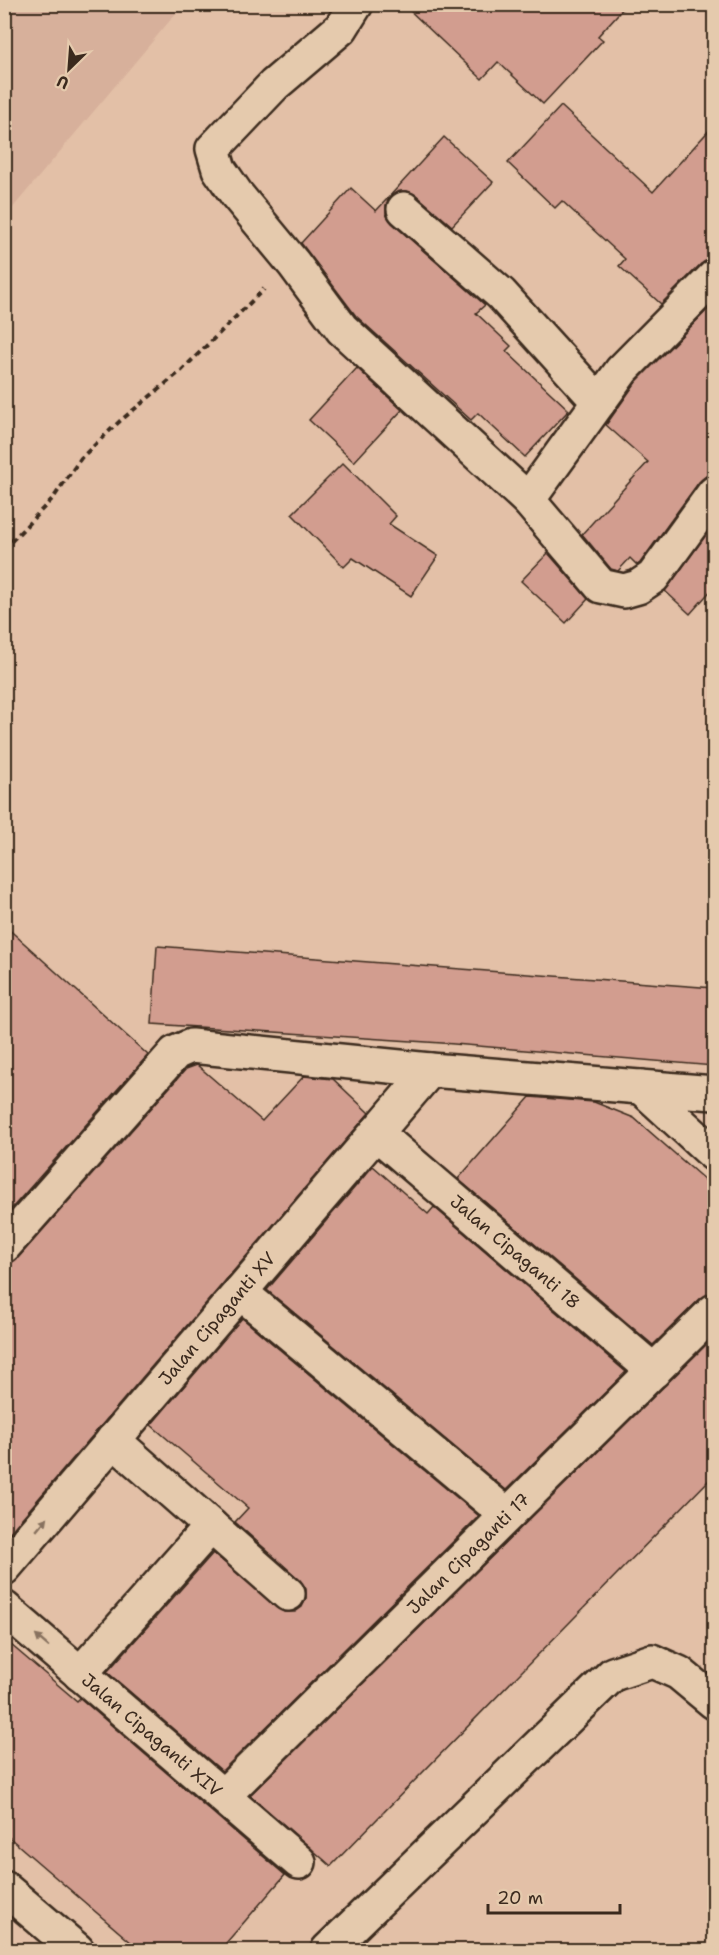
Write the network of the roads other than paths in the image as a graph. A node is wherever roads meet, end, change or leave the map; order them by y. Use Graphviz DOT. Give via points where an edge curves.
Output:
graph roads {
  1 [pos="356,4"];
  2 [pos="405,209"];
  3 [pos="714,277"];
  4 [pos="599,402"];
  5 [pos="714,493"];
  6 [pos="528,500"];
  7 [pos="430,1070"];
  8 [pos="640,1087"];
  9 [pos="714,1093"];
  10 [pos="375,1133"];
  11 [pos="714,1154"];
  12 [pos="4,1246"];
  13 [pos="240,1292"];
  14 [pos="714,1311"];
  15 [pos="654,1371"];
  16 [pos="113,1440"];
  17 [pos="507,1515"];
  18 [pos="211,1526"];
  19 [pos="4,1568"];
  20 [pos="288,1594"];
  21 [pos="4,1608"];
  22 [pos="81,1674"];
  23 [pos="714,1702"];
  24 [pos="223,1796"];
  25 [pos="299,1862"];
  26 [pos="4,1888"];
  27 [pos="77,1950"];
  28 [pos="328,1950"];
  1 -- 6 [label="street" via="341,28 274,85 213,149 219,169 342,329"];
  2 -- 4 [label="street" via="501,294"];
  3 -- 4 [label="street" via="622,370"];
  4 -- 6 [label="street"];
  5 -- 6 [label="street" via="653,577 624,591 601,586"];
  7 -- 8 [label="street"];
  7 -- 10 [label="street, Jalan Cipaganti XV"];
  7 -- 12 [label="street" via="191,1046 175,1053"];
  8 -- 9 [label="street"];
  8 -- 11 [label="street"];
  10 -- 13 [label="street, Jalan Cipaganti XV"];
  10 -- 15 [label="street, Jalan Cipaganti 18"];
  13 -- 16 [label="street, Jalan Cipaganti XV"];
  13 -- 17 [label="street"];
  14 -- 15 [label="street, Jalan Cipaganti 17"];
  15 -- 17 [label="street, Jalan Cipaganti 17"];
  16 -- 18 [label="street"];
  19 -- 16 [label="street, Jalan Cipaganti XV, one-way"];
  17 -- 24 [label="street, Jalan Cipaganti 17"];
  18 -- 20 [label="street"];
  18 -- 22 [label="street"];
  22 -- 21 [label="street, Jalan Cipaganti XIV, one-way"];
  22 -- 24 [label="street, Jalan Cipaganti XIV"];
  23 -- 28 [label="street" via="679,1673 652,1661 613,1674"];
  24 -- 25 [label="street, Jalan Cipaganti XIV"];
  26 -- 27 [label="street"];
}
